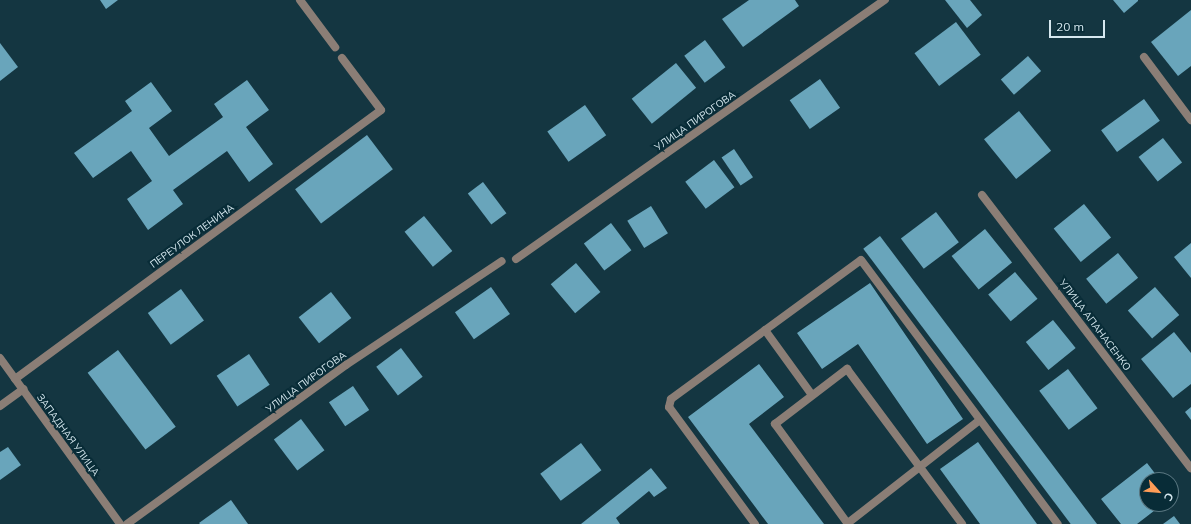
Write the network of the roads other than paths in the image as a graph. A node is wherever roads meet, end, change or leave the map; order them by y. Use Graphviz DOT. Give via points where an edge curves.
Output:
graph roads {
  1 [pos="300,0"];
  2 [pos="885,0"];
  3 [pos="335,47"];
  4 [pos="1144,57"];
  5 [pos="342,58"];
  6 [pos="1191,120"];
  7 [pos="982,195"];
  8 [pos="516,259"];
  9 [pos="502,261"];
  10 [pos="765,330"];
  11 [pos="0,358"];
  12 [pos="15,379"];
  13 [pos="23,390"];
  14 [pos="812,395"];
  15 [pos="0,406"];
  16 [pos="980,420"];
  17 [pos="920,467"];
  18 [pos="1191,468"];
  19 [pos="120,524"];
  20 [pos="126,524"];
  21 [pos="755,524"];
  22 [pos="848,524"];
  23 [pos="962,524"];
  24 [pos="1058,524"];
  1 -- 3 [label="street"];
  2 -- 8 [label="street, УЛИЦА ПИРОГОВА"];
  4 -- 6 [label="street"];
  5 -- 12 [label="street, ПЕРЕУЛОК ЛЕНИНА" via="381,110"];
  7 -- 18 [label="street, УЛИЦА АПАНАСЕНКО"];
  9 -- 20 [label="street, УЛИЦА ПИРОГОВА" via="346,365"];
  10 -- 14 [label="street"];
  10 -- 16 [label="street" via="861,260"];
  10 -- 21 [label="street" via="671,399 669,407"];
  11 -- 12 [label="street, ЗАПАДНАЯ УЛИЦА"];
  12 -- 13 [label="street, ЗАПАДНАЯ УЛИЦА"];
  13 -- 15 [label="street"];
  13 -- 19 [label="street, ЗАПАДНАЯ УЛИЦА"];
  14 -- 17 [label="street" via="847,369"];
  14 -- 22 [label="street" via="775,424"];
  16 -- 17 [label="street"];
  16 -- 24 [label="street"];
  17 -- 22 [label="street"];
  17 -- 23 [label="street"];
}
